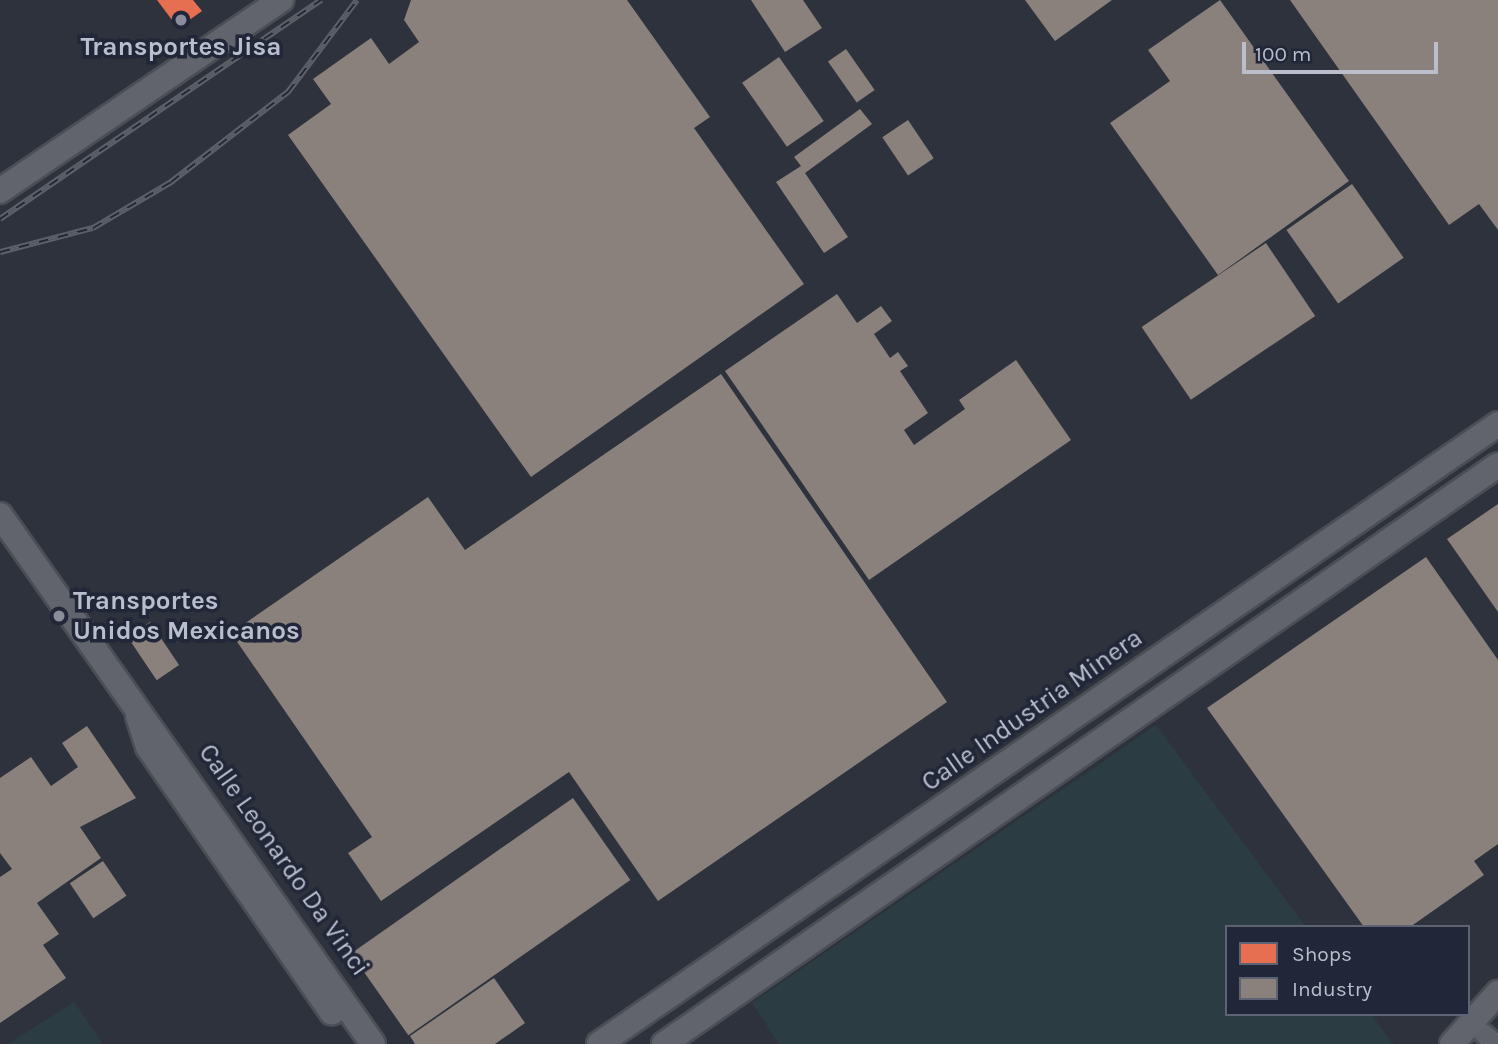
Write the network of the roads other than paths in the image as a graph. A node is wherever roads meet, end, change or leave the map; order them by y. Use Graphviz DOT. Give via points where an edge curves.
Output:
graph roads {
  1 [pos="281,0"];
  2 [pos="0,191"];
  3 [pos="1498,424"];
  4 [pos="1498,465"];
  5 [pos="0,515"];
  6 [pos="213,826"];
  7 [pos="1498,993"];
  8 [pos="353,1044"];
  9 [pos="373,1044"];
  10 [pos="598,1044"];
  11 [pos="664,1044"];
  12 [pos="1452,1044"];
  1 -- 2 [label="main road"];
  3 -- 10 [label="main road, Calle Industria Minera"];
  4 -- 11 [label="main road"];
  5 -- 6 [label="main road, Calle Leonardo Da Vinci" via="138,716 148,747"];
  6 -- 8 [label="main road, Calle Leonardo Da Vinci"];
  6 -- 9 [label="main road, Calle Leonardo Da Vinci"];
  7 -- 12 [label="main road"];
}
